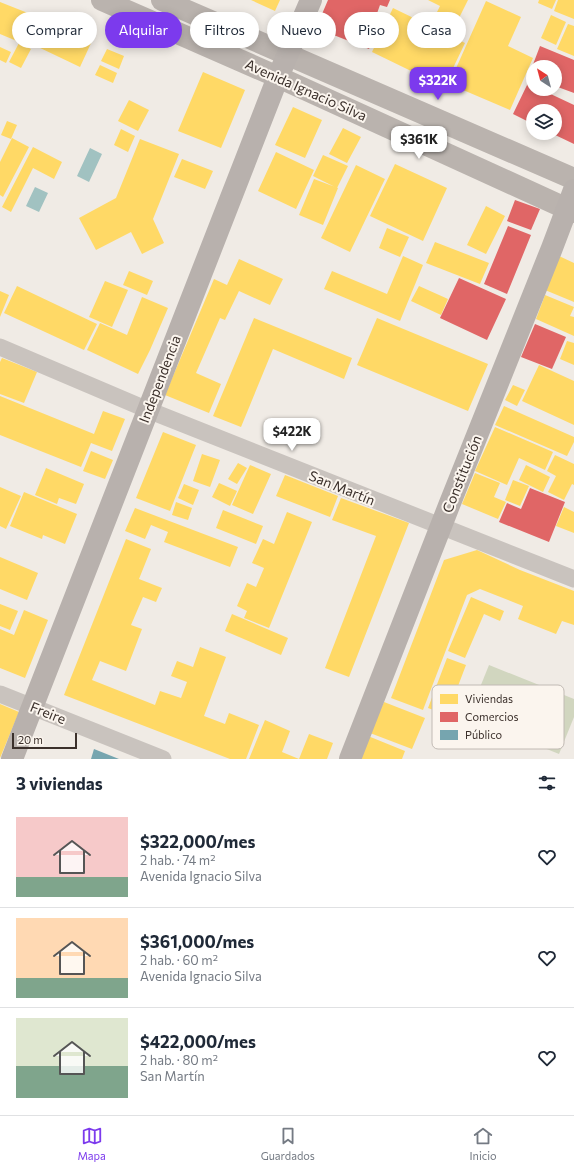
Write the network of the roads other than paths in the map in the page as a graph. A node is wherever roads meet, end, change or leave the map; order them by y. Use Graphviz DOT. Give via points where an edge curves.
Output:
graph roads {
  1 [pos="102,0"];
  2 [pos="162,0"];
  3 [pos="311,0"];
  4 [pos="288,54"];
  5 [pos="278,77"];
  6 [pos="574,179"];
  7 [pos="571,204"];
  8 [pos="0,347"];
  9 [pos="148,410"];
  10 [pos="441,526"];
  11 [pos="574,579"];
  12 [pos="0,694"];
  13 [pos="32,707"];
  14 [pos="12,759"];
  15 [pos="163,759"];
  16 [pos="350,759"];
  1 -- 5 [label="main road, Avenida Ignacio Silva"];
  2 -- 4 [label="main road, Avenida Ignacio Silva"];
  3 -- 4 [label="main road, Independencia"];
  4 -- 5 [label="main road, Independencia"];
  4 -- 6 [label="main road, Avenida Ignacio Silva"];
  5 -- 7 [label="main road, Avenida Ignacio Silva"];
  5 -- 9 [label="main road, Independencia"];
  7 -- 10 [label="main road, Constitución"];
  8 -- 9 [label="street, San Martín"];
  9 -- 10 [label="street, San Martín"];
  9 -- 13 [label="main road, Independencia"];
  10 -- 11 [label="street, San Martín"];
  10 -- 16 [label="main road, Constitución"];
  12 -- 13 [label="street, Freire"];
  13 -- 14 [label="main road, Independencia"];
  13 -- 15 [label="street, Freire"];
}
